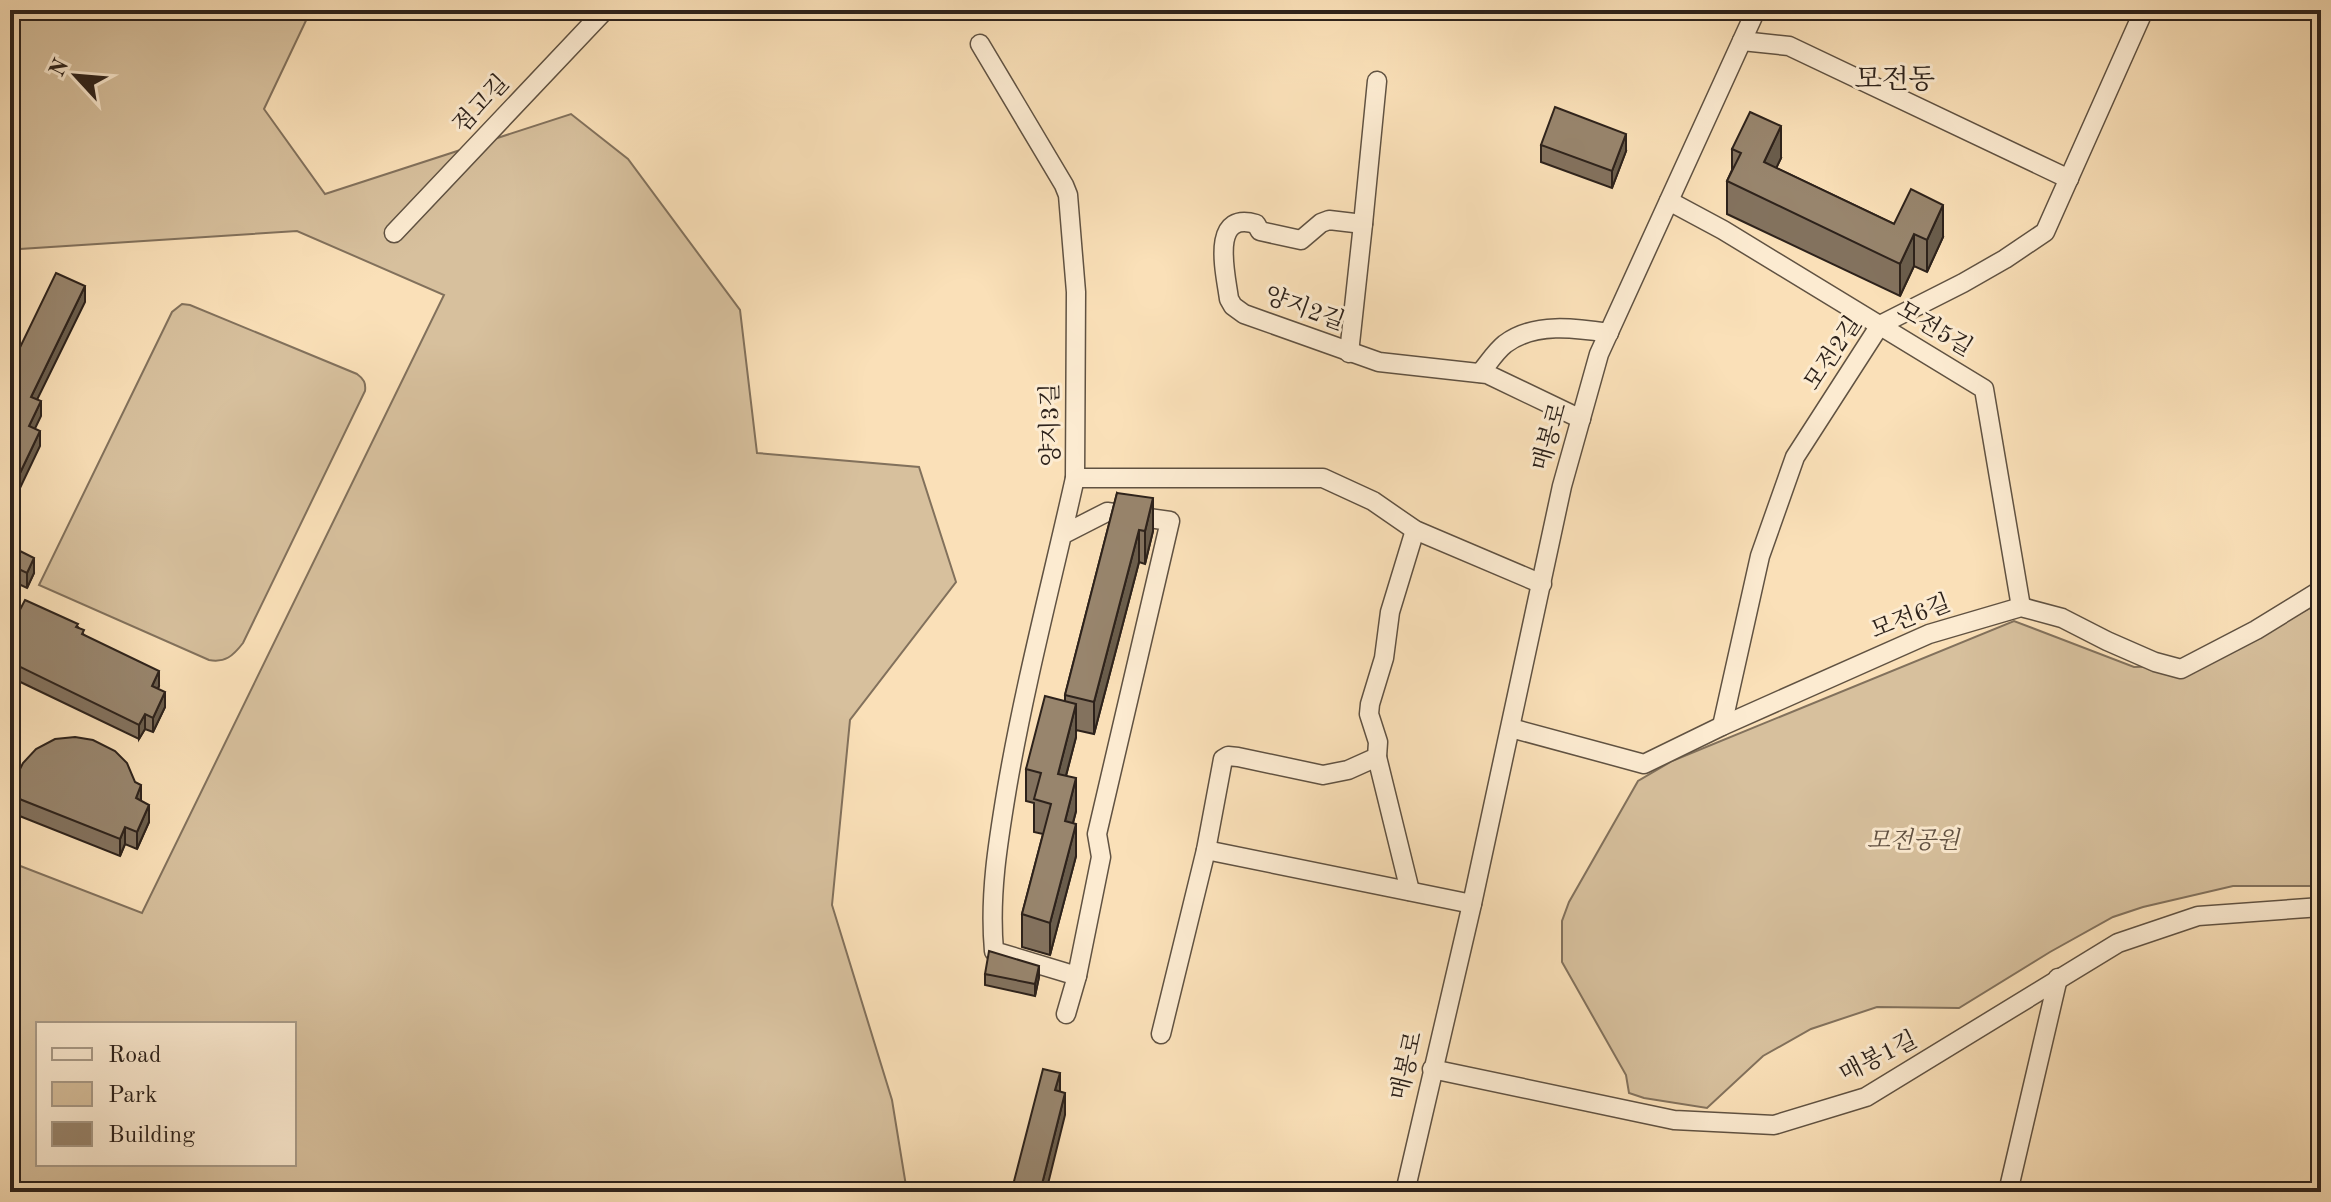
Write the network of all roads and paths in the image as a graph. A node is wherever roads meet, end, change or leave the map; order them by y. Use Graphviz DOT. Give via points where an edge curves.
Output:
graph roads {
  1 [pos="605,10"];
  2 [pos="1756,10"];
  3 [pos="2144,10"];
  4 [pos="1742,41"];
  5 [pos="980,44"];
  6 [pos="1377,81"];
  7 [pos="2069,179"];
  8 [pos="1669,201"];
  9 [pos="1363,224"];
  10 [pos="394,233"];
  11 [pos="1880,325"];
  12 [pos="1609,333"];
  13 [pos="1349,353"];
  14 [pos="1480,373"];
  15 [pos="1581,419"];
  16 [pos="1075,478"];
  17 [pos="1415,530"];
  18 [pos="1062,535"];
  19 [pos="1542,584"];
  20 [pos="2321,590"];
  21 [pos="2021,607"];
  22 [pos="1722,726"];
  23 [pos="1511,728"];
  24 [pos="1377,757"];
  25 [pos="1206,850"];
  26 [pos="1410,891"];
  27 [pos="1472,904"];
  28 [pos="2321,907"];
  29 [pos="1077,976"];
  30 [pos="2058,978"];
  31 [pos="1066,1014"];
  32 [pos="1161,1034"];
  33 [pos="1432,1069"];
  34 [pos="1405,1192"];
  35 [pos="2008,1192"];
  1 -- 10 [label="street, 점고길"];
  2 -- 4 [label="street, 매봉로"];
  3 -- 7 [label="street, 모전2길"];
  4 -- 7 [label="street" via="1789,46"];
  4 -- 8 [label="street, 매봉로"];
  5 -- 16 [label="street, 양지3길" via="1068,195 1076,292"];
  6 -- 9 [label="street, 양지2길"];
  7 -- 11 [label="street, 모전2길" via="2045,232"];
  8 -- 11 [label="street, 모전5길"];
  8 -- 12 [label="street, 매봉로"];
  9 -- 13 [label="street, 양지2길"];
  9 -- 13 [label="street, 양지2길" via="1329,220 1301,240 1240,222 1223,245 1233,306"];
  11 -- 21 [label="street, 모전5길" via="1984,389"];
  11 -- 22 [label="street, 모전2길" via="1795,457 1760,556"];
  12 -- 14 [label="street" via="1570,328 1532,332 1507,343"];
  12 -- 15 [label="street, 매봉로"];
  13 -- 14 [label="street, 양지2길" via="1389,364"];
  14 -- 15 [label="street, 양지2길"];
  15 -- 19 [label="street, 매봉로"];
  16 -- 17 [label="street, 양지3길" via="1323,478 1373,501"];
  16 -- 18 [label="street"];
  17 -- 19 [label="street, 양지3길"];
  17 -- 24 [label="street" via="1370,704"];
  18 -- 29 [label="street" via="1019,715 997,846 991,920 994,951"];
  18 -- 29 [label="street" via="1107,512 1170,521 1097,834 1101,857"];
  19 -- 23 [label="street, 매봉로"];
  20 -- 21 [label="street" via="2181,669 2062,618"];
  21 -- 22 [label="street, 모전6길" via="1929,634"];
  22 -- 23 [label="street, 모전6길" via="1644,764"];
  23 -- 27 [label="street, 매봉로"];
  24 -- 25 [label="street" via="1323,775 1228,756 1221,765"];
  24 -- 26 [label="street"];
  25 -- 26 [label="street"];
  25 -- 32 [label="street"];
  26 -- 27 [label="street"];
  27 -- 33 [label="street, 매봉로"];
  28 -- 30 [label="street, 매봉1길" via="2198,916 2118,943"];
  29 -- 31 [label="street"];
  30 -- 33 [label="street, 매봉1길" via="1866,1097 1774,1125 1674,1120"];
  30 -- 35 [label="street"];
  33 -- 34 [label="street, 매봉로"];
}
